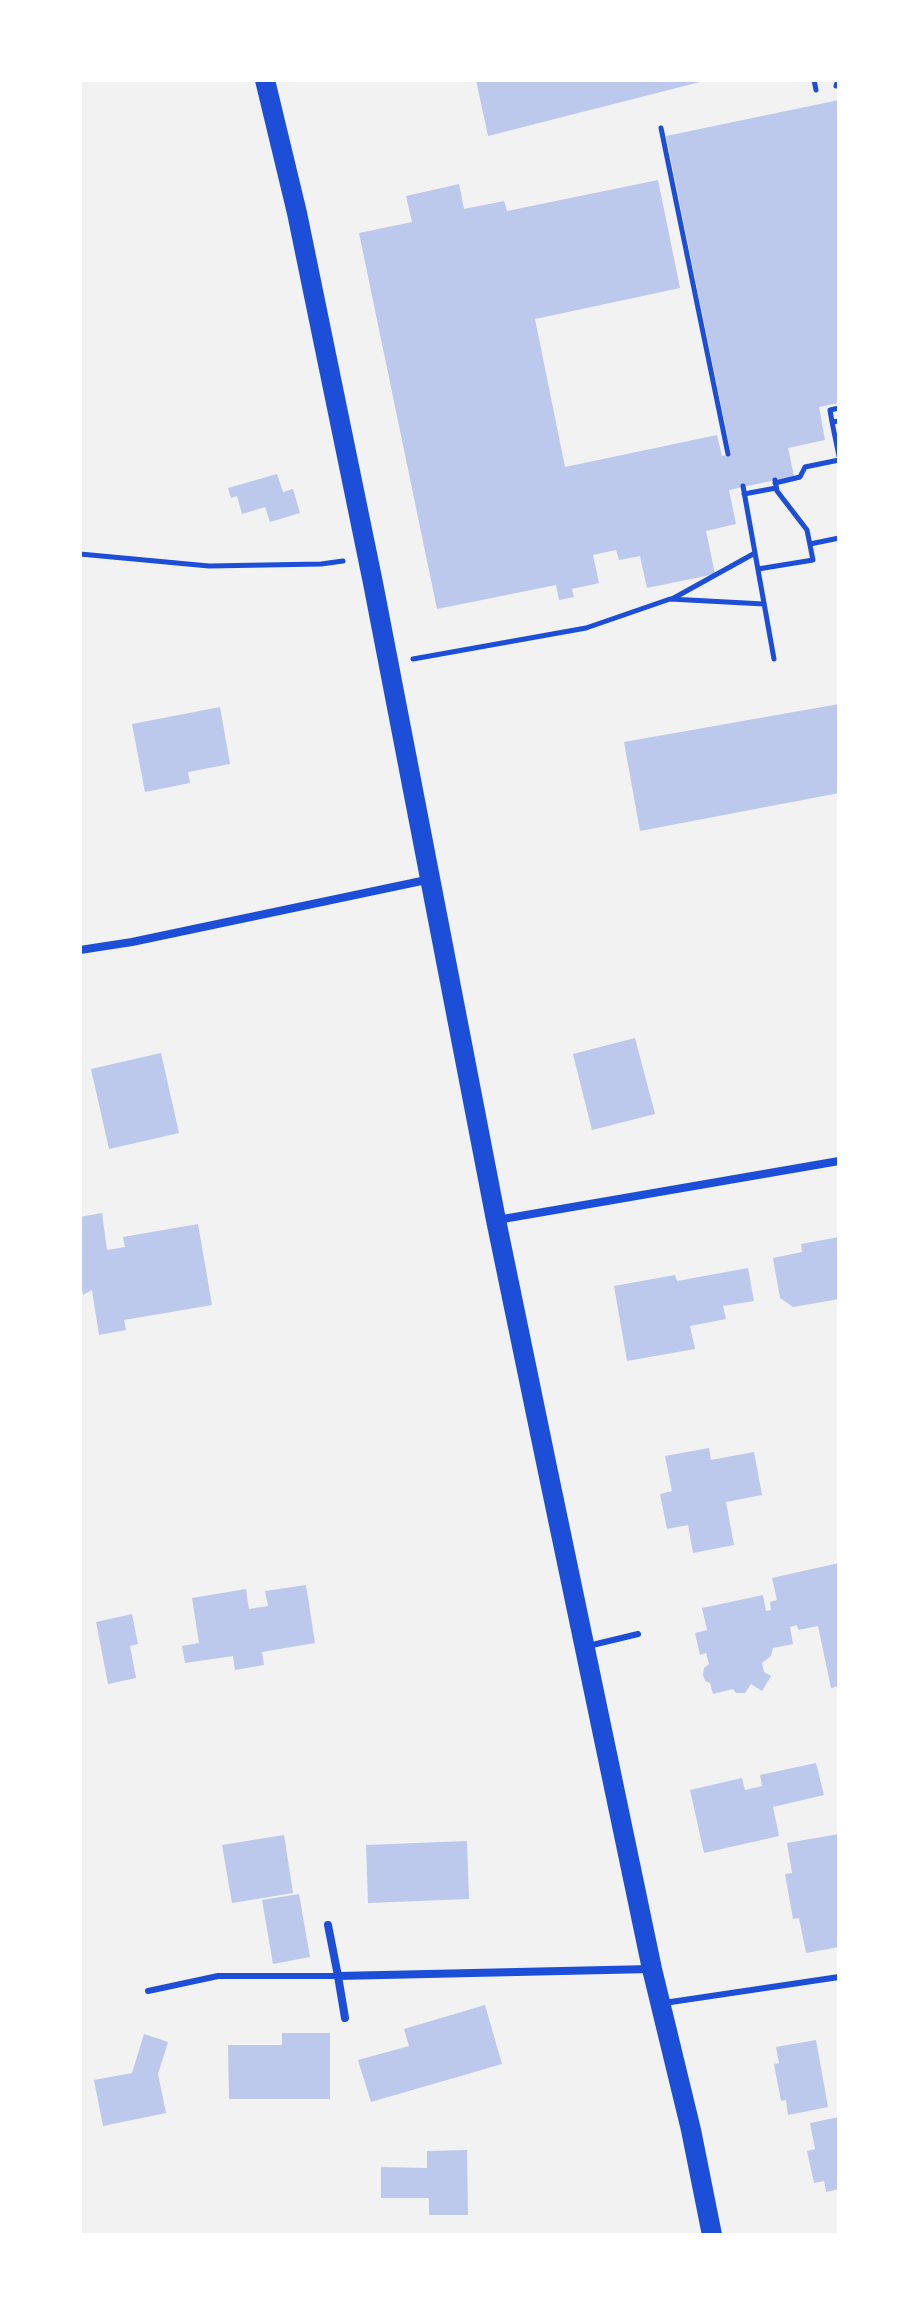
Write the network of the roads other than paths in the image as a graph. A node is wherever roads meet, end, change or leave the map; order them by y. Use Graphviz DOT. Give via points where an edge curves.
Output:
graph roads {
  1 [pos="265,80"];
  2 [pos="431,878"];
  3 [pos="80,950"];
  4 [pos="839,1161"];
  5 [pos="496,1220"];
  6 [pos="638,1634"];
  7 [pos="584,1646"];
  8 [pos="328,1925"];
  9 [pos="652,1969"];
  10 [pos="338,1976"];
  11 [pos="839,1977"];
  12 [pos="148,1991"];
  13 [pos="660,2004"];
  14 [pos="345,2018"];
  15 [pos="712,2235"];
  1 -- 2 [label="main road" via="297,213"];
  2 -- 3 [label="street"];
  2 -- 5 [label="main road"];
  4 -- 5 [label="street"];
  5 -- 7 [label="main road"];
  6 -- 7 [label="lane"];
  7 -- 9 [label="main road"];
  8 -- 10 [label="street"];
  9 -- 10 [label="street"];
  9 -- 13 [label="main road"];
  10 -- 12 [label="lane" via="218,1976"];
  10 -- 14 [label="street"];
  11 -- 13 [label="lane"];
  13 -- 15 [label="main road"];
}
